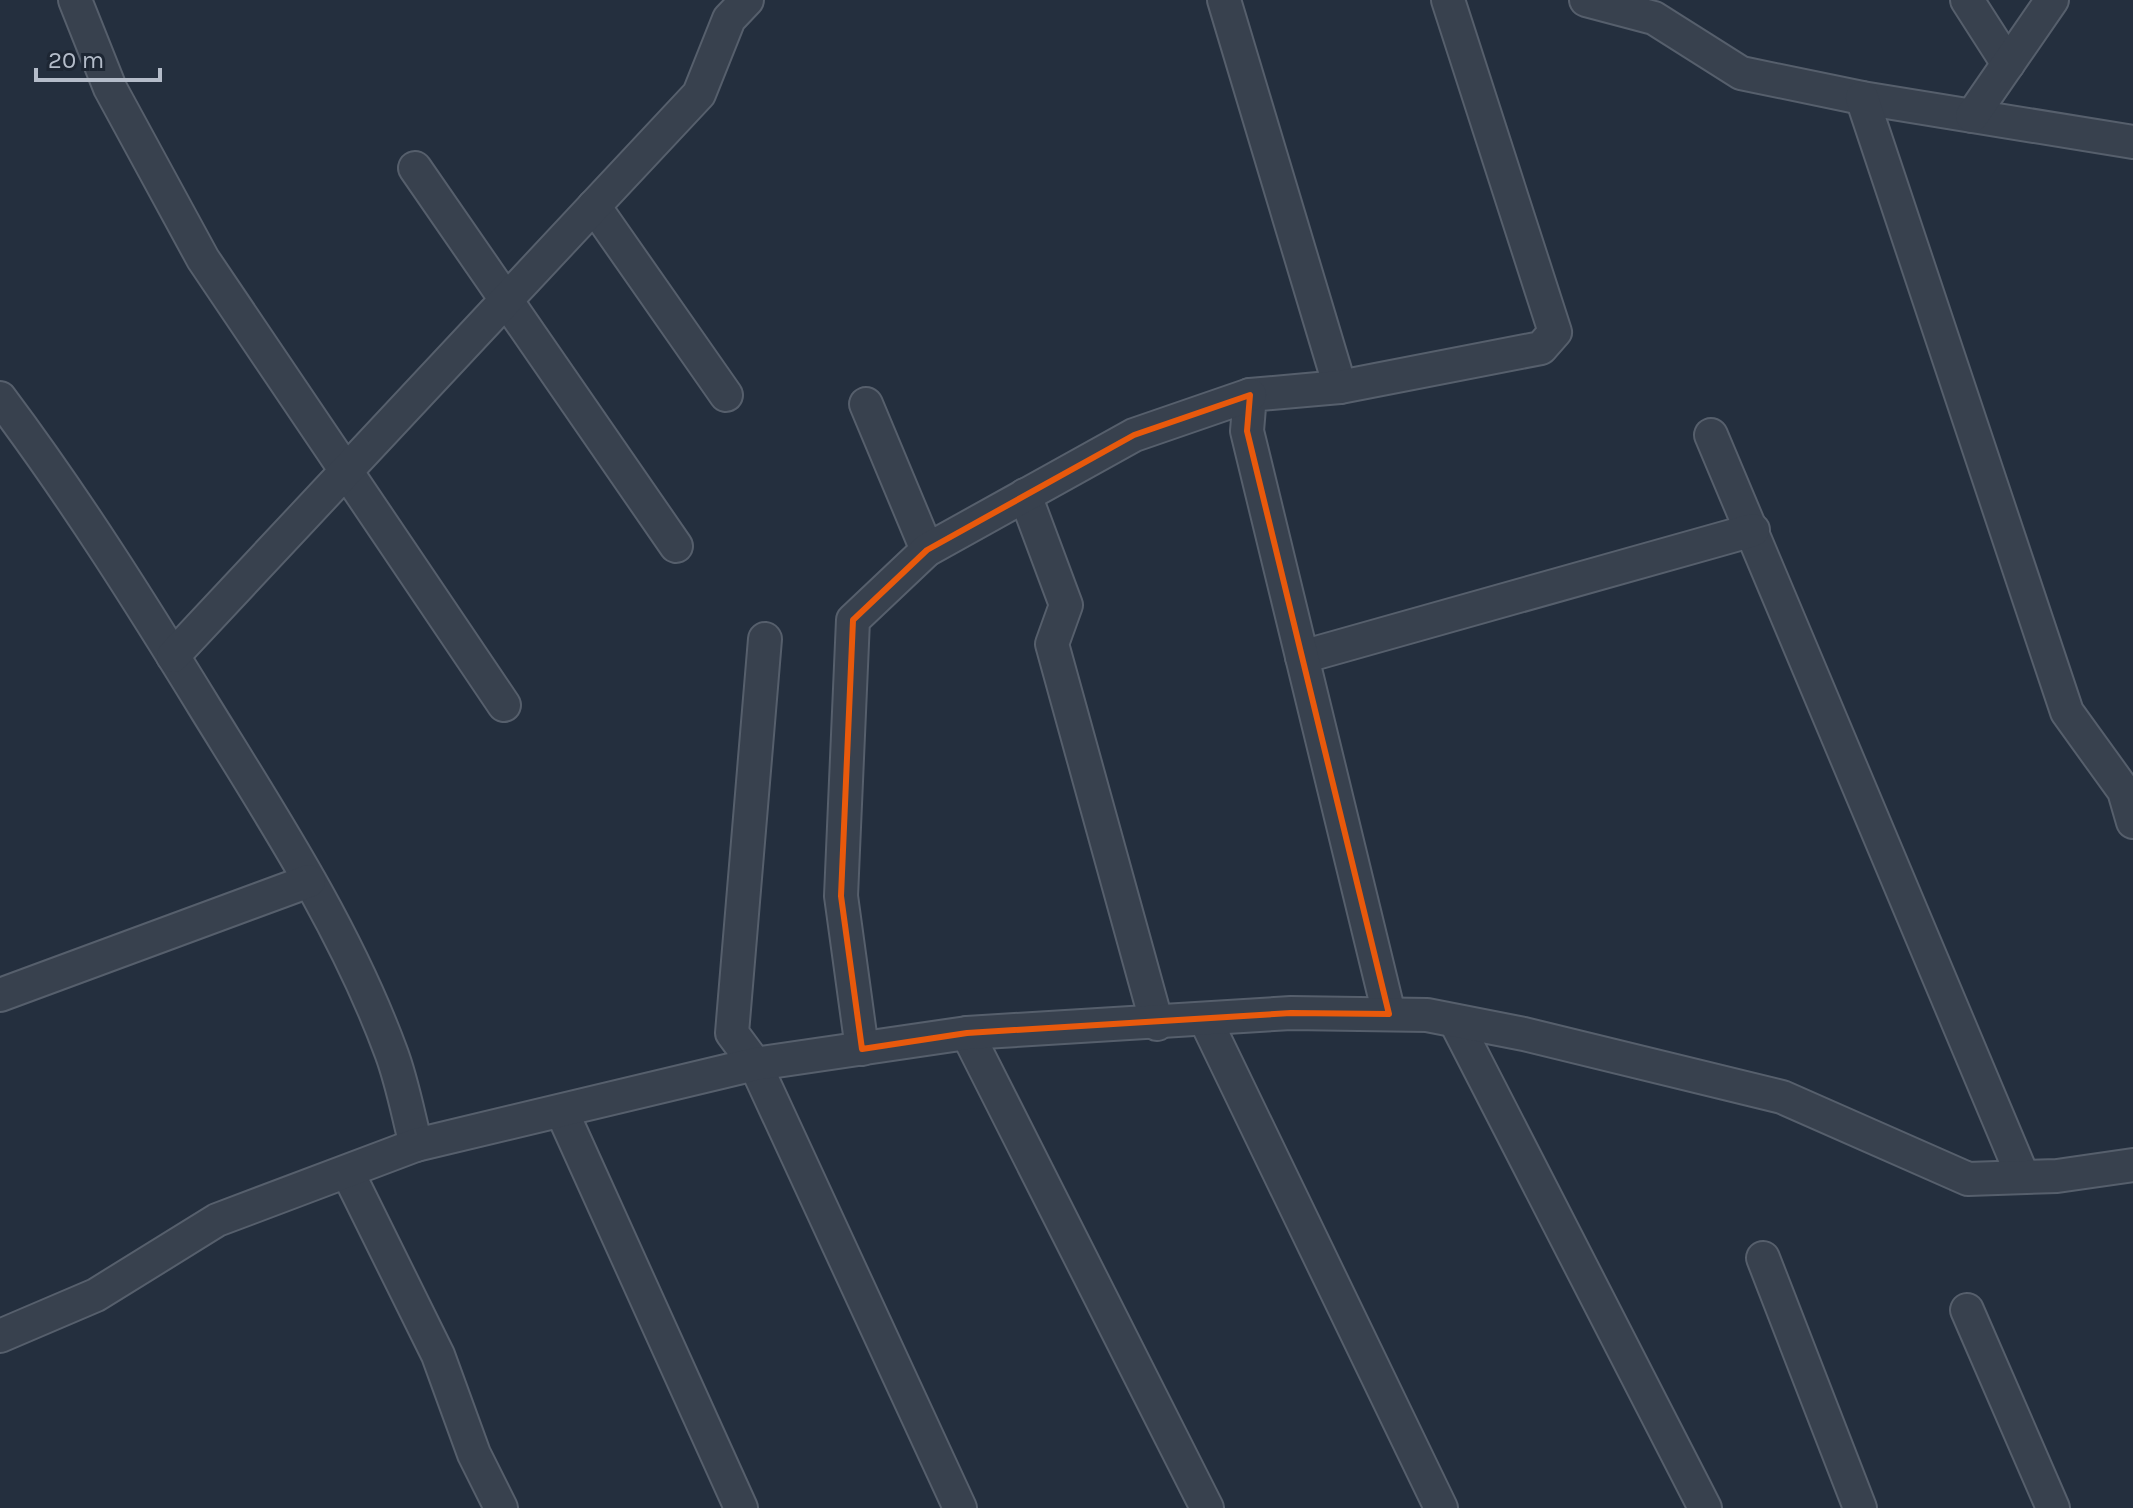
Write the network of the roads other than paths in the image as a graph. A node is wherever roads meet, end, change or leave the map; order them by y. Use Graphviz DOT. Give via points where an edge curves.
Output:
graph roads {
  1 [pos="75,0"];
  2 [pos="747,0"];
  3 [pos="1224,0"];
  4 [pos="1448,0"];
  5 [pos="1586,0"];
  6 [pos="1967,0"];
  7 [pos="2052,0"];
  8 [pos="2008,64"];
  9 [pos="1862,98"];
  10 [pos="1972,116"];
  11 [pos="2133,142"];
  12 [pos="415,168"];
  13 [pos="594,206"];
  14 [pos="505,303"];
  15 [pos="1340,387"];
  16 [pos="726,395"];
  17 [pos="1250,395"];
  18 [pos="0,398"];
  19 [pos="866,404"];
  20 [pos="1711,435"];
  21 [pos="346,471"];
  22 [pos="1025,495"];
  23 [pos="1753,530"];
  24 [pos="676,546"];
  25 [pos="927,550"];
  26 [pos="765,639"];
  27 [pos="173,656"];
  28 [pos="1302,657"];
  29 [pos="504,705"];
  30 [pos="2133,822"];
  31 [pos="309,881"];
  32 [pos="0,995"];
  33 [pos="1389,1014"];
  34 [pos="1205,1019"];
  35 [pos="1455,1021"];
  36 [pos="1157,1024"];
  37 [pos="967,1033"];
  38 [pos="862,1049"];
  39 [pos="755,1064"];
  40 [pos="562,1112"];
  41 [pos="416,1145"];
  42 [pos="2133,1165"];
  43 [pos="348,1173"];
  44 [pos="2023,1177"];
  45 [pos="1763,1258"];
  46 [pos="1967,1310"];
  47 [pos="0,1336"];
  48 [pos="501,1508"];
  49 [pos="741,1508"];
  50 [pos="960,1508"];
  51 [pos="1207,1508"];
  52 [pos="1441,1508"];
  53 [pos="1705,1508"];
  54 [pos="1860,1508"];
  55 [pos="2053,1508"];
  1 -- 21 [label="street" via="110,88 203,259"];
  2 -- 13 [label="street" via="729,19 699,94"];
  3 -- 15 [label="street"];
  4 -- 15 [label="street" via="1555,332 1541,348"];
  5 -- 9 [label="street" via="1654,18 1741,73"];
  6 -- 8 [label="street"];
  7 -- 8 [label="street"];
  8 -- 10 [label="street"];
  9 -- 10 [label="street"];
  9 -- 30 [label="street" via="2067,712 2124,791"];
  10 -- 11 [label="street"];
  12 -- 14 [label="street"];
  13 -- 14 [label="street"];
  13 -- 16 [label="street"];
  14 -- 21 [label="street"];
  14 -- 24 [label="street"];
  15 -- 17 [label="street"];
  17 -- 22 [label="street" via="1134,435"];
  17 -- 28 [label="street" via="1247,431"];
  18 -- 27 [label="street"];
  19 -- 25 [label="street"];
  20 -- 23 [label="street"];
  21 -- 27 [label="street"];
  21 -- 29 [label="street"];
  22 -- 25 [label="street"];
  22 -- 36 [label="street" via="1066,605 1052,644"];
  23 -- 28 [label="street"];
  23 -- 44 [label="street"];
  25 -- 38 [label="street" via="853,620 841,896"];
  26 -- 39 [label="street" via="732,1033"];
  27 -- 31 [label="street"];
  28 -- 33 [label="street"];
  31 -- 32 [label="street"];
  31 -- 41 [label="street" via="347,950 391,1053"];
  33 -- 34 [label="street"];
  33 -- 35 [label="street"];
  34 -- 36 [label="street"];
  34 -- 52 [label="street"];
  35 -- 44 [label="street" via="1782,1097 1968,1179"];
  35 -- 53 [label="street"];
  36 -- 37 [label="street"];
  37 -- 38 [label="street"];
  37 -- 51 [label="street"];
  38 -- 39 [label="street"];
  39 -- 40 [label="street"];
  39 -- 50 [label="street"];
  40 -- 41 [label="street"];
  40 -- 49 [label="street"];
  41 -- 43 [label="street"];
  42 -- 44 [label="street"];
  43 -- 47 [label="street" via="217,1220 96,1295"];
  43 -- 48 [label="street" via="438,1355 474,1454"];
  45 -- 54 [label="street"];
  46 -- 55 [label="street"];
}
